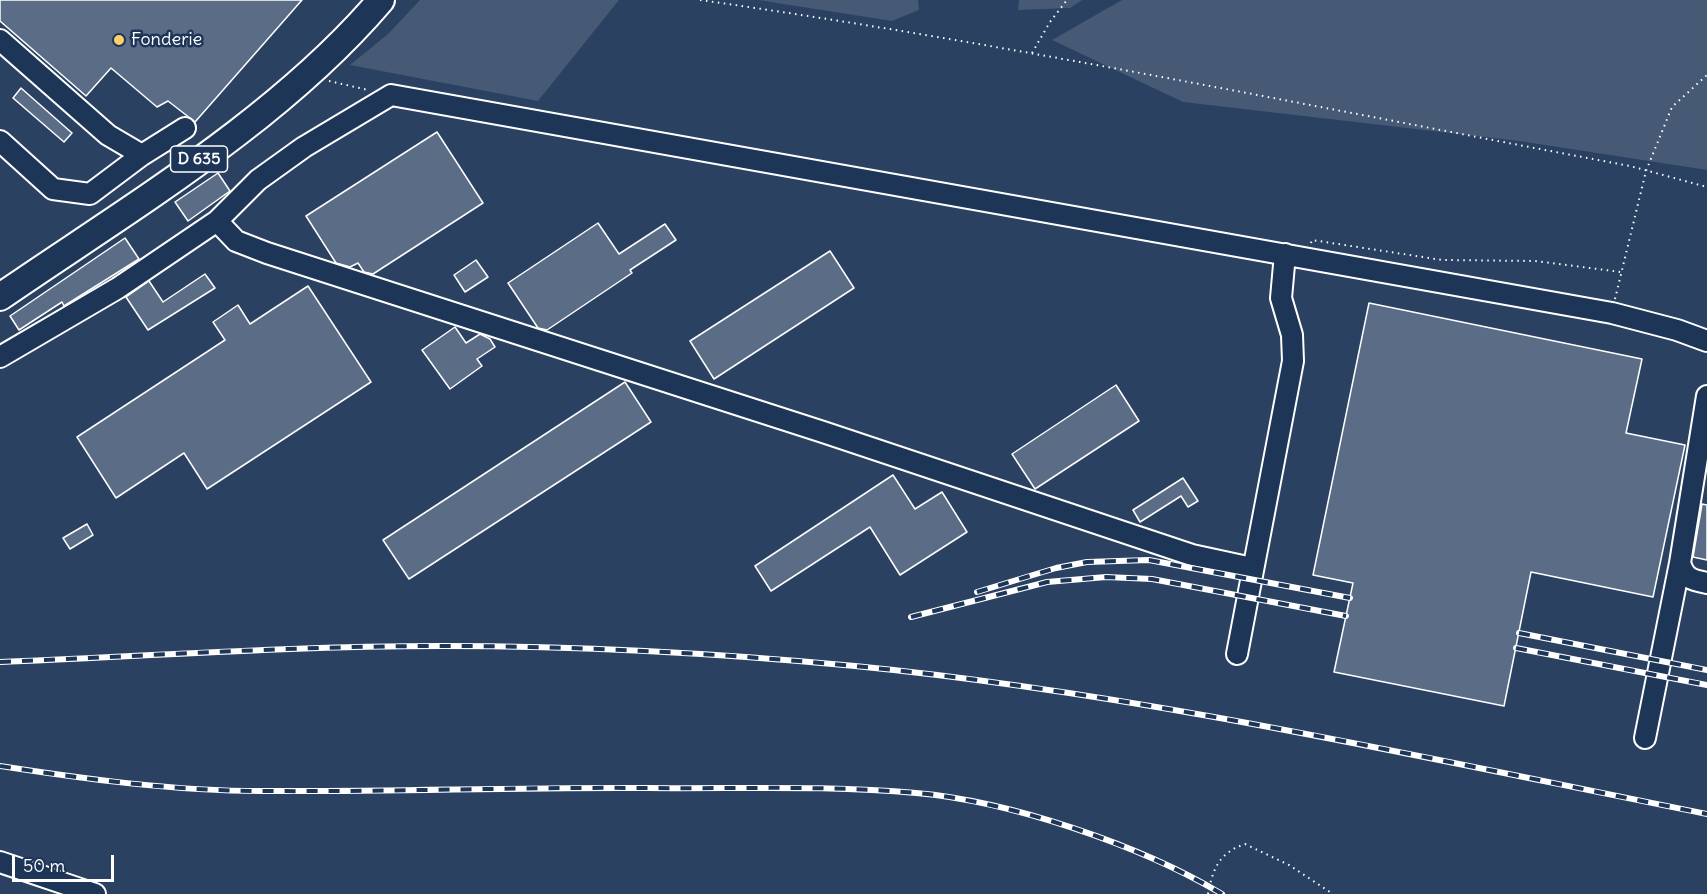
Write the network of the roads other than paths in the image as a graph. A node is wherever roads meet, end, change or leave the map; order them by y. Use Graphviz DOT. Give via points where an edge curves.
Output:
graph roads {
  1 [pos="381,0"];
  2 [pos="0,40"];
  3 [pos="185,128"];
  4 [pos="0,141"];
  5 [pos="142,155"];
  6 [pos="217,221"];
  7 [pos="1285,254"];
  8 [pos="0,297"];
  9 [pos="1707,341"];
  10 [pos="0,357"];
  11 [pos="1707,396"];
  12 [pos="1705,431"];
  13 [pos="1680,563"];
  14 [pos="1252,568"];
  15 [pos="1707,583"];
  16 [pos="1237,654"];
  17 [pos="1645,738"];
  18 [pos="0,862"];
  19 [pos="95,894"];
  1 -- 8 [label="main road, D 635" via="306,75 209,153"];
  2 -- 5 [label="street" via="108,135"];
  3 -- 5 [label="street"];
  4 -- 5 [label="street" via="53,189 90,194"];
  6 -- 7 [label="street" via="258,180 285,160 391,95"];
  6 -- 10 [label="street" via="118,288"];
  6 -- 14 [label="street" via="236,241 366,286 1192,555"];
  7 -- 9 [label="street" via="1612,313"];
  7 -- 14 [label="street" via="1281,298 1292,336 1293,361"];
  11 -- 12 [label="street"];
  12 -- 13 [label="street"];
  13 -- 15 [label="street" via="1690,579"];
  13 -- 17 [label="street"];
  14 -- 16 [label="street"];
  18 -- 19 [label="street"];
}
